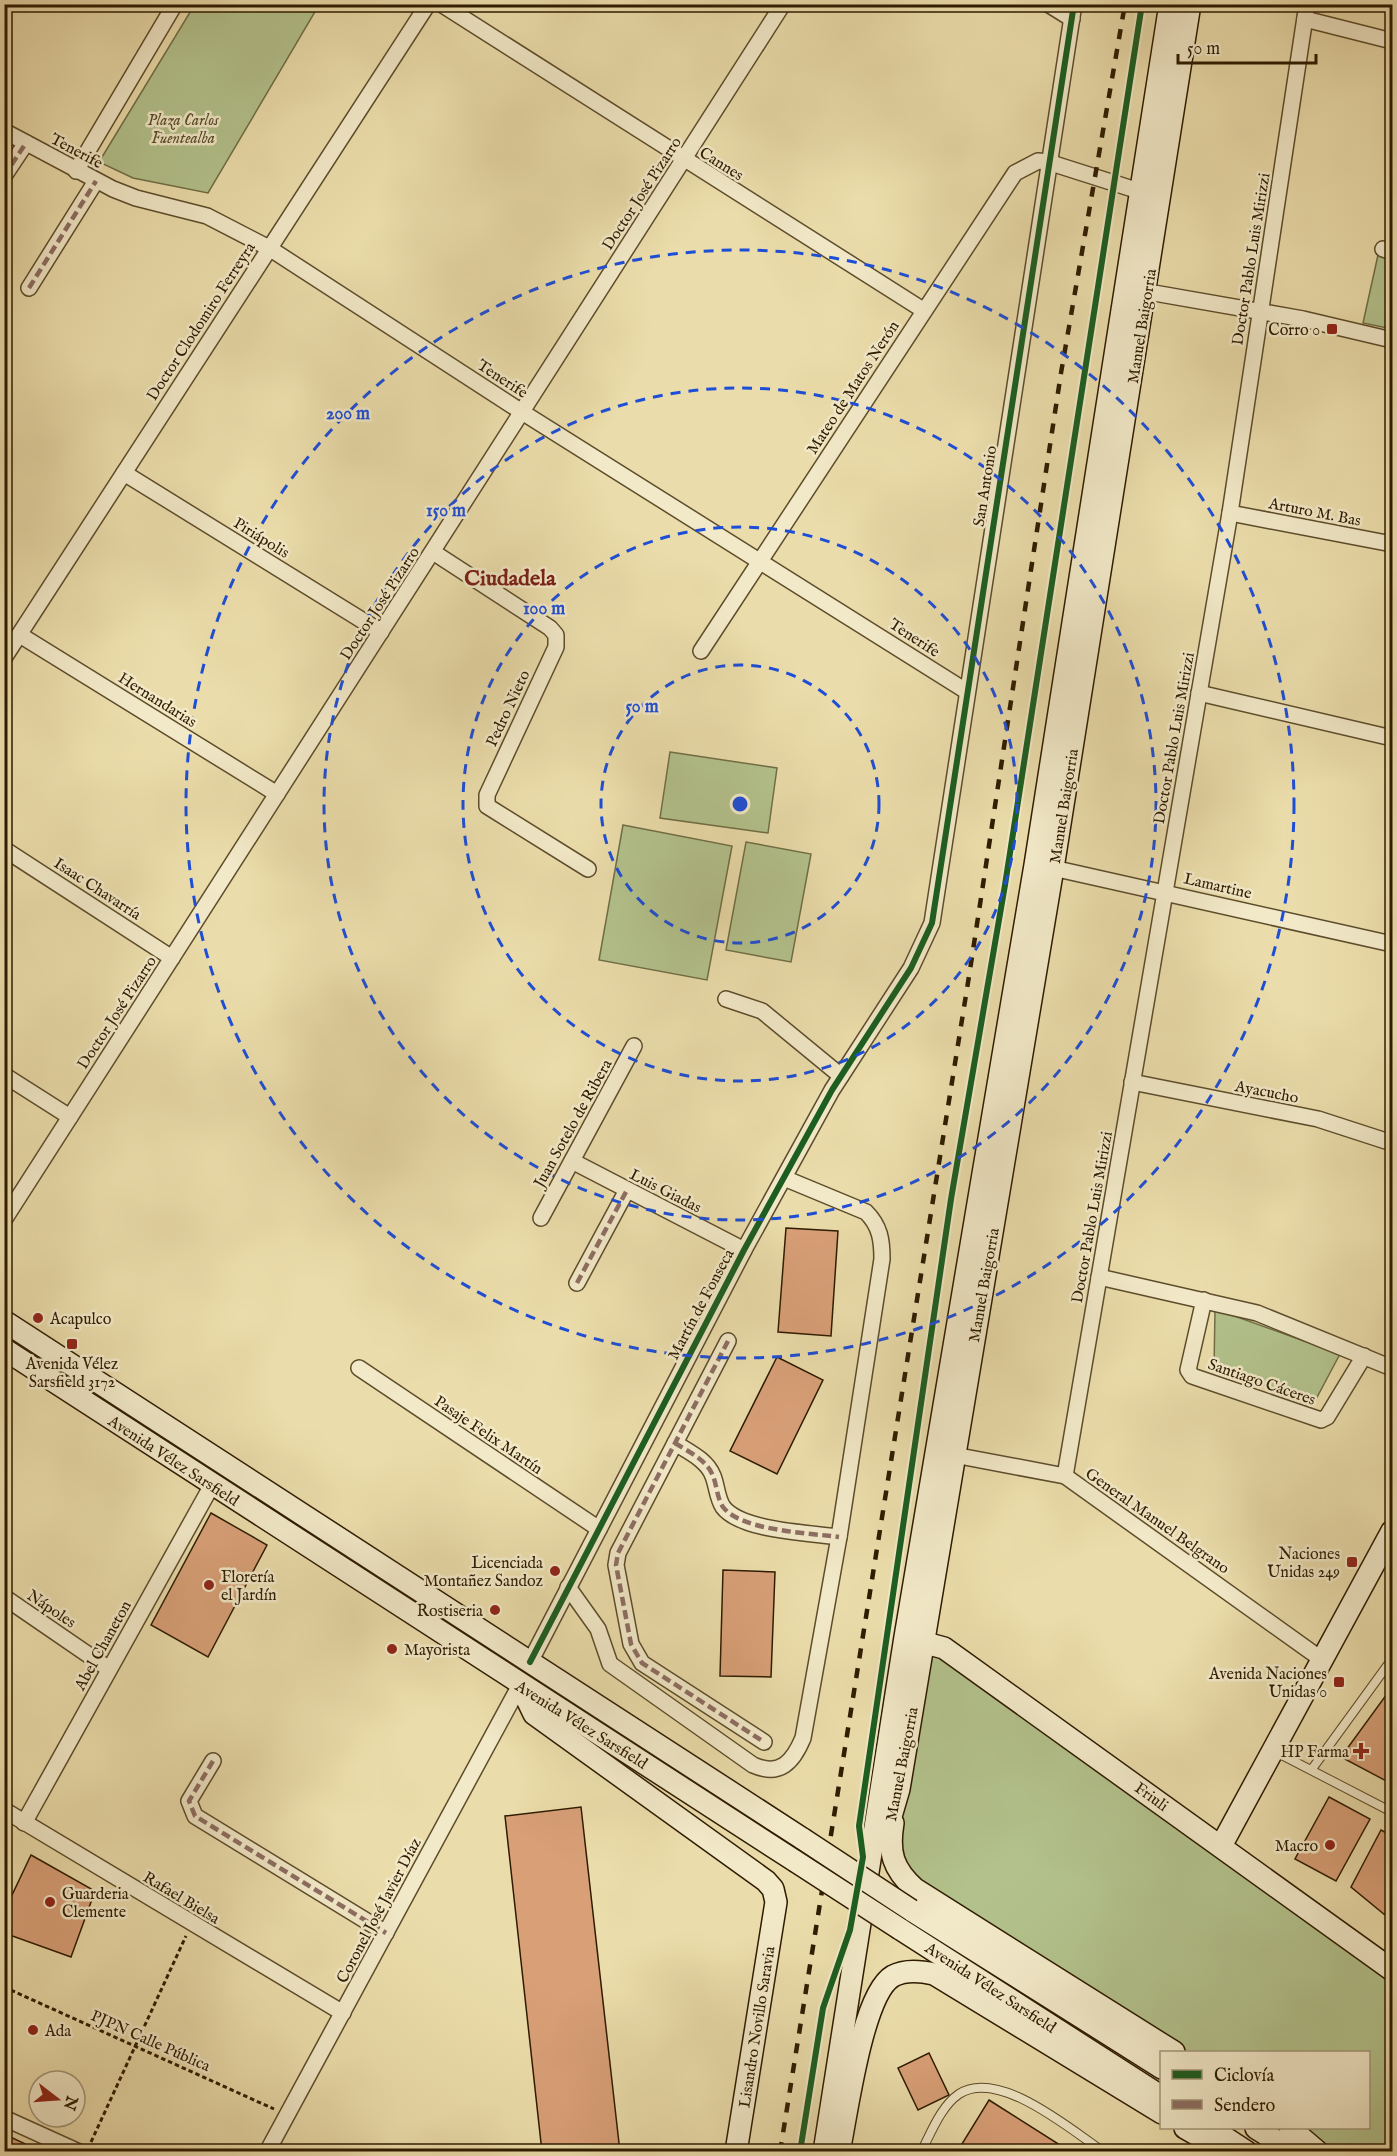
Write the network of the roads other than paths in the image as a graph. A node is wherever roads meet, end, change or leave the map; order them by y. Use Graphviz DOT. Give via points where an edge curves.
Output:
graph roads {
  1 [pos="175,4"];
  2 [pos="428,4"];
  3 [pos="441,4"];
  4 [pos="783,4"];
  5 [pos="1047,4"];
  6 [pos="1170,4"];
  7 [pos="1190,4"];
  8 [pos="1073,12"];
  9 [pos="1306,12"];
  10 [pos="1392,41"];
  11 [pos="4,131"];
  12 [pos="26,143"];
  13 [pos="684,160"];
  14 [pos="1048,162"];
  15 [pos="76,171"];
  16 [pos="4,176"];
  17 [pos="96,181"];
  18 [pos="1139,190"];
  19 [pos="1161,196"];
  20 [pos="269,248"];
  21 [pos="1124,287"];
  22 [pos="29,288"];
  23 [pos="1146,291"];
  24 [pos="923,310"];
  25 [pos="1261,311"];
  26 [pos="1392,340"];
  27 [pos="522,412"];
  28 [pos="124,473"];
  29 [pos="1230,513"];
  30 [pos="1392,544"];
  31 [pos="433,552"];
  32 [pos="761,560"];
  33 [pos="381,632"];
  34 [pos="20,634"];
  35 [pos="701,651"];
  36 [pos="4,658"];
  37 [pos="966,691"];
  38 [pos="1199,693"];
  39 [pos="1392,738"];
  40 [pos="277,794"];
  41 [pos="4,849"];
  42 [pos="1044,866"];
  43 [pos="588,869"];
  44 [pos="1166,891"];
  45 [pos="1392,944"];
  46 [pos="172,958"];
  47 [pos="911,968"];
  48 [pos="726,999"];
  49 [pos="634,1046"];
  50 [pos="4,1076"];
  51 [pos="841,1076"];
  52 [pos="1132,1082"];
  53 [pos="70,1117"];
  54 [pos="1392,1143"];
  55 [pos="572,1161"];
  56 [pos="784,1178"];
  57 [pos="627,1190"];
  58 [pos="541,1218"];
  59 [pos="4,1220"];
  60 [pos="744,1250"];
  61 [pos="1100,1276"];
  62 [pos="577,1283"];
  63 [pos="1204,1300"];
  64 [pos="4,1321"];
  65 [pos="728,1341"];
  66 [pos="4,1349"];
  67 [pos="1364,1356"];
  68 [pos="359,1368"];
  69 [pos="1392,1368"];
  70 [pos="675,1443"];
  71 [pos="954,1455"];
  72 [pos="1065,1476"];
  73 [pos="212,1485"];
  74 [pos="599,1529"];
  75 [pos="1392,1531"];
  76 [pos="839,1537"];
  77 [pos="568,1587"];
  78 [pos="4,1597"];
  79 [pos="914,1639"];
  80 [pos="1321,1659"];
  81 [pos="1392,1659"];
  82 [pos="530,1662"];
  83 [pos="109,1669"];
  84 [pos="520,1685"];
  85 [pos="764,1742"];
  86 [pos="1273,1750"];
  87 [pos="213,1761"];
  88 [pos="1312,1769"];
  89 [pos="899,1789"];
  90 [pos="4,1810"];
  91 [pos="1392,1812"];
  92 [pos="24,1823"];
  93 [pos="1221,1846"];
  94 [pos="870,1870"];
  95 [pos="1392,1919"];
  96 [pos="1392,1925"];
  97 [pos="386,1933"];
  98 [pos="1392,1970"];
  99 [pos="343,2013"];
  100 [pos="1172,2051"];
  101 [pos="1160,2067"];
  102 [pos="1160,2096"];
  103 [pos="1160,2112"];
  104 [pos="4,2118"];
  105 [pos="1188,2129"];
  106 [pos="1213,2129"];
  107 [pos="1259,2129"];
  108 [pos="1292,2129"];
  109 [pos="79,2151"];
  110 [pos="267,2151"];
  111 [pos="736,2151"];
  112 [pos="824,2151"];
  113 [pos="839,2151"];
  114 [pos="921,2151"];
  115 [pos="1104,2151"];
  116 [pos="1227,2151"];
  117 [pos="1247,2151"];
  118 [pos="1294,2151"];
  119 [pos="1318,2151"];
  1 -- 15 [label="street"];
  2 -- 20 [label="street, Doctor Clodomiro Ferreyra"];
  3 -- 13 [label="street, Cannes"];
  4 -- 13 [label="street, Doctor José Pizarro"];
  5 -- 8 [label="street"];
  6 -- 18 [label="main road, Manuel Baigorria"];
  7 -- 19 [label="main road, Manuel Baigorria"];
  8 -- 14 [label="street, San Antonio"];
  9 -- 10 [label="street"];
  9 -- 25 [label="street, Doctor Pablo Luis Mirizzi"];
  11 -- 12 [label="street, Tenerife"];
  12 -- 15 [label="street, Tenerife"];
  12 -- 16 [label="street"];
  13 -- 24 [label="street, Cannes"];
  13 -- 27 [label="street, Doctor José Pizarro"];
  14 -- 18 [label="street"];
  14 -- 24 [label="street, Mateo de Matos Nerón" via="1038,161 1015,173"];
  14 -- 37 [label="street, San Antonio"];
  15 -- 17 [label="street, Tenerife"];
  17 -- 20 [label="street, Tenerife" via="136,198 207,216"];
  17 -- 22 [label="street"];
  18 -- 19 [label="main road"];
  18 -- 21 [label="main road, Manuel Baigorria"];
  19 -- 23 [label="main road, Manuel Baigorria"];
  20 -- 27 [label="street, Tenerife"];
  20 -- 28 [label="street, Doctor Clodomiro Ferreyra"];
  21 -- 23 [label="street"];
  21 -- 42 [label="main road, Manuel Baigorria"];
  23 -- 25 [label="street"];
  23 -- 42 [label="main road, Manuel Baigorria"];
  24 -- 32 [label="street, Mateo de Matos Nerón"];
  25 -- 26 [label="street"];
  25 -- 29 [label="street, Doctor Pablo Luis Mirizzi"];
  27 -- 31 [label="street, Doctor José Pizarro"];
  27 -- 32 [label="street, Tenerife"];
  28 -- 33 [label="street, Piriápolis"];
  28 -- 34 [label="street, Doctor Clodomiro Ferreyra"];
  29 -- 30 [label="street, Arturo M. Bas"];
  29 -- 38 [label="street, Doctor Pablo Luis Mirizzi"];
  31 -- 33 [label="street, Doctor José Pizarro"];
  31 -- 43 [label="street, Pedro Nieto" via="556,635 556,646 487,795 488,806"];
  32 -- 35 [label="street, Mateo de Matos Nerón"];
  32 -- 37 [label="street, Tenerife"];
  33 -- 40 [label="street, Doctor José Pizarro"];
  34 -- 36 [label="street, Doctor Clodomiro Ferreyra"];
  34 -- 40 [label="street, Hernandarias"];
  37 -- 47 [label="street, San Antonio" via="937,901 924,943"];
  38 -- 39 [label="street"];
  38 -- 44 [label="street, Doctor Pablo Luis Mirizzi"];
  40 -- 46 [label="street, Doctor José Pizarro"];
  41 -- 46 [label="street, Isaac Chavarría"];
  42 -- 44 [label="street, Lamartine"];
  42 -- 71 [label="main road, Manuel Baigorria"];
  42 -- 79 [label="main road, Manuel Baigorria"];
  44 -- 45 [label="street, Lamartine"];
  44 -- 52 [label="street, Doctor Pablo Luis Mirizzi"];
  46 -- 53 [label="street, Doctor José Pizarro"];
  47 -- 51 [label="street, Martín de Fonseca"];
  48 -- 51 [label="street" via="762,1011"];
  49 -- 55 [label="street, Juan Sotelo de Ribera"];
  50 -- 53 [label="street"];
  51 -- 56 [label="street, Martín de Fonseca"];
  52 -- 54 [label="street, Ayacucho" via="1318,1119"];
  52 -- 61 [label="street, Doctor Pablo Luis Mirizzi"];
  53 -- 59 [label="street, Doctor José Pizarro"];
  55 -- 57 [label="street, Luis Giadas"];
  55 -- 58 [label="street, Juan Sotelo de Ribera"];
  56 -- 60 [label="street, Martín de Fonseca"];
  56 -- 76 [label="street" via="866,1212 874,1220 882,1243"];
  57 -- 60 [label="street, Luis Giadas"];
  57 -- 62 [label="street"];
  60 -- 74 [label="street, Martín de Fonseca"];
  61 -- 63 [label="street"];
  61 -- 72 [label="street, Doctor Pablo Luis Mirizzi"];
  63 -- 67 [label="street" via="1279,1320"];
  63 -- 67 [label="street, Santiago Cáceres" via="1188,1370 1192,1376 1322,1420"];
  64 -- 82 [label="main road, Avenida Vélez Sarsfield"];
  65 -- 70 [label="street"];
  66 -- 73 [label="main road, Avenida Vélez Sarsfield"];
  67 -- 69 [label="street"];
  68 -- 74 [label="street, Pasaje Felix Martín"];
  70 -- 76 [label="street" via="704,1462 712,1473 722,1505 737,1518 768,1527"];
  70 -- 85 [label="street" via="618,1553 616,1565 631,1644 642,1664"];
  71 -- 72 [label="street, General Manuel Belgrano"];
  71 -- 79 [label="main road, Manuel Baigorria"];
  72 -- 80 [label="street, General Manuel Belgrano"];
  73 -- 83 [label="street, Abel Chaneton"];
  73 -- 84 [label="main road, Avenida Vélez Sarsfield"];
  74 -- 77 [label="street, Martín de Fonseca"];
  75 -- 80 [label="main road"];
  76 -- 77 [label="street" via="803,1738 792,1761 774,1770 753,1765 610,1664 598,1629"];
  77 -- 82 [label="street, Martín de Fonseca"];
  78 -- 83 [label="street, Nápoles"];
  79 -- 89 [label="main road, Manuel Baigorria"];
  79 -- 93 [label="main road, Friuli" via="944,1648"];
  79 -- 94 [label="main road, Manuel Baigorria"];
  80 -- 86 [label="main road"];
  81 -- 88 [label="lane"];
  82 -- 101 [label="main road, Avenida Vélez Sarsfield, bridge"];
  83 -- 92 [label="street, Abel Chaneton"];
  84 -- 97 [label="street, Coronel José Javier Díaz"];
  84 -- 102 [label="main road, Avenida Vélez Sarsfield, bridge"];
  84 -- 111 [label="main road, Lisandro Novillo Saravia" via="534,1714 773,1889 776,1902"];
  86 -- 88 [label="lane"];
  86 -- 93 [label="main road"];
  87 -- 97 [label="street" via="189,1801 195,1816"];
  88 -- 91 [label="lane"];
  89 -- 94 [label="main road, Manuel Baigorria" via="887,1832"];
  89 -- 100 [label="main road" via="891,1846 896,1868 903,1878"];
  90 -- 92 [label="street, Rafael Bielsa"];
  92 -- 99 [label="street, Rafael Bielsa"];
  93 -- 98 [label="main road, Friuli"];
  94 -- 112 [label="main road"];
  95 -- 96 [label="lane"];
  97 -- 99 [label="street, Coronel José Javier Díaz"];
  99 -- 110 [label="street, Coronel José Javier Díaz"];
  103 -- 113 [label="main road" via="934,1974 908,1972 891,1977 872,2006"];
  104 -- 109 [label="street"];
  105 -- 116 [label="main road"];
  106 -- 117 [label="main road"];
  107 -- 118 [label="main road"];
  108 -- 119 [label="main road"];
  114 -- 115 [label="lane" via="947,2105 974,2088 1014,2094"];
}
